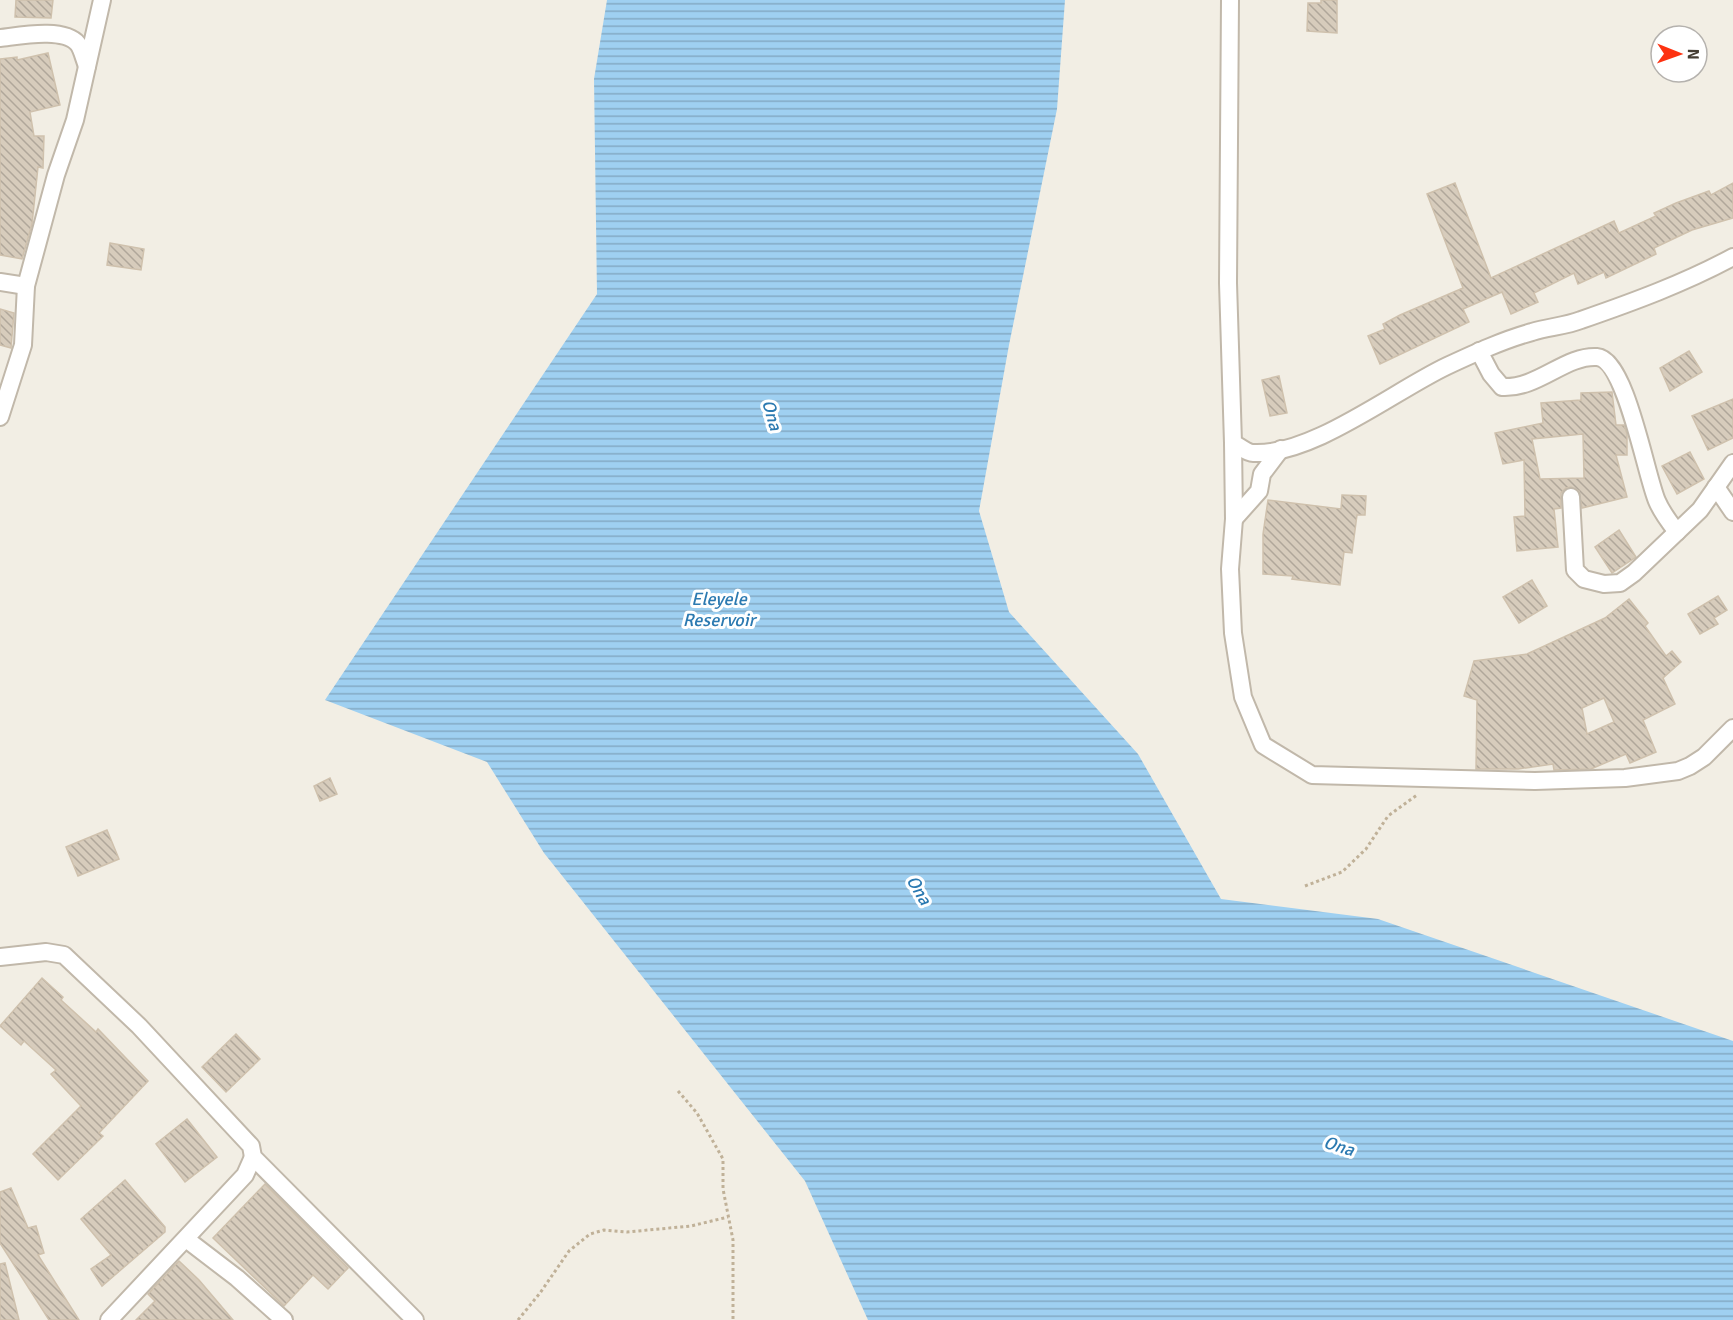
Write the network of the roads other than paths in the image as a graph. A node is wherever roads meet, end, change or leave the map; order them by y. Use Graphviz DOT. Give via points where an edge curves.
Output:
graph roads {
  1 [pos="102,0"];
  2 [pos="1230,0"];
  3 [pos="0,38"];
  4 [pos="87,66"];
  5 [pos="1733,256"];
  6 [pos="0,282"];
  7 [pos="26,286"];
  8 [pos="1479,351"];
  9 [pos="0,417"];
  10 [pos="1233,443"];
  11 [pos="1281,449"];
  12 [pos="1733,464"];
  13 [pos="1716,488"];
  14 [pos="1570,497"];
  15 [pos="1733,512"];
  16 [pos="1234,519"];
  17 [pos="1677,532"];
  18 [pos="1733,728"];
  19 [pos="0,957"];
  20 [pos="253,1157"];
  21 [pos="186,1239"];
  22 [pos="109,1320"];
  23 [pos="284,1320"];
  24 [pos="415,1320"];
  1 -- 4 [label="street"];
  2 -- 10 [label="street" via="1228,284"];
  3 -- 4 [label="street" via="66,36 78,44"];
  4 -- 7 [label="street"];
  5 -- 8 [label="street" via="1667,288 1579,321"];
  6 -- 7 [label="street"];
  7 -- 9 [label="street" via="23,345"];
  8 -- 11 [label="street" via="1426,376 1348,422"];
  8 -- 17 [label="street" via="1502,387 1518,388 1582,359 1602,358 1611,363 1626,398 1657,501"];
  10 -- 11 [label="street" via="1251,453"];
  10 -- 16 [label="street"];
  11 -- 16 [label="street" via="1262,474 1259,491"];
  12 -- 13 [label="street"];
  13 -- 15 [label="street"];
  13 -- 17 [label="street"];
  14 -- 17 [label="street" via="1575,570 1584,579 1620,583"];
  16 -- 18 [label="street" via="1230,569 1233,633 1243,697 1263,745 1312,775 1591,780 1678,771 1704,757"];
  19 -- 20 [label="street" via="46,952 64,955 164,1052 251,1146"];
  20 -- 21 [label="street" via="245,1175"];
  20 -- 24 [label="street"];
  21 -- 22 [label="street"];
  21 -- 23 [label="street"];
}
